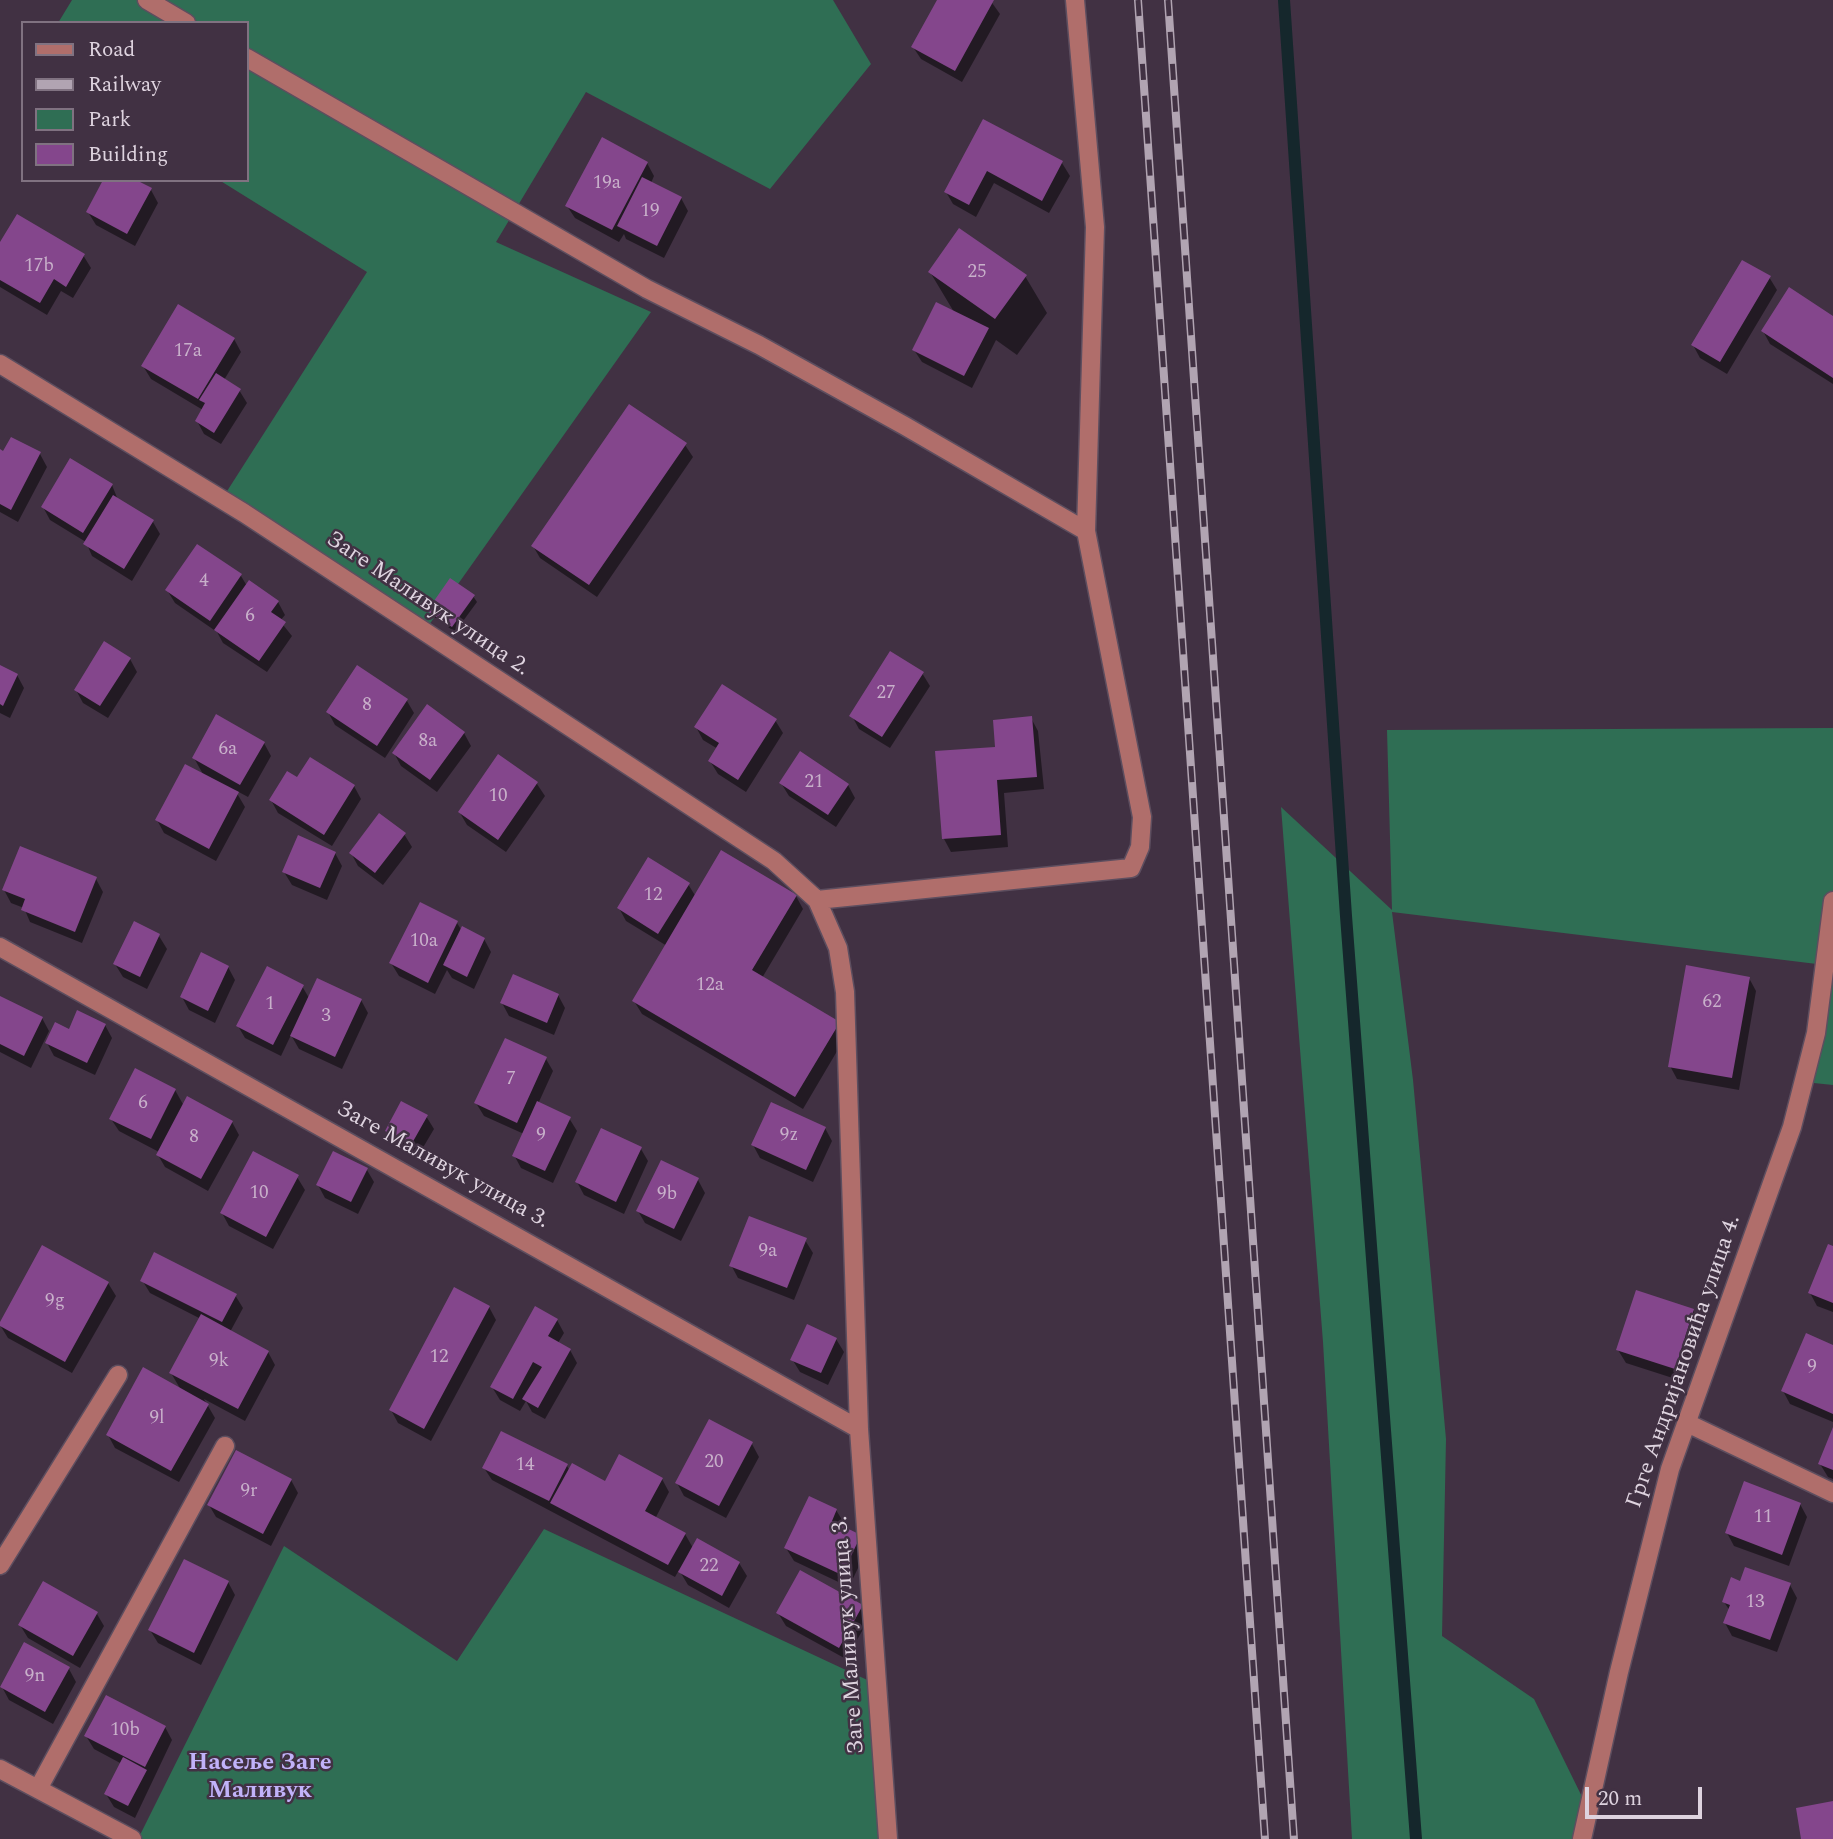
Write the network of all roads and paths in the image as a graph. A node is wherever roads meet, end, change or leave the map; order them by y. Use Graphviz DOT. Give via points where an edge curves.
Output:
graph roads {
  1 [pos="147,0"];
  2 [pos="1074,0"];
  3 [pos="183,21"];
  4 [pos="248,59"];
  5 [pos="0,365"];
  6 [pos="1086,531"];
  7 [pos="817,900"];
  8 [pos="1833,901"];
  9 [pos="0,947"];
  10 [pos="118,1376"];
  11 [pos="1686,1423"];
  12 [pos="859,1429"];
  13 [pos="225,1446"];
  14 [pos="1833,1493"];
  15 [pos="0,1565"];
  16 [pos="0,1769"];
  17 [pos="38,1789"];
  18 [pos="132,1839"];
  19 [pos="888,1839"];
  20 [pos="1582,1839"];
  1 -- 3 [label="street"];
  2 -- 6 [label="street" via="1095,227"];
  4 -- 6 [label="street" via="647,289 759,345"];
  5 -- 7 [label="street, Заге Маливук улица 2." via="244,513 774,862"];
  6 -- 7 [label="street" via="1142,817 1140,847 1131,868"];
  7 -- 12 [label="street, Заге Маливук улица 3." via="838,948 845,992"];
  8 -- 11 [label="street, Грге Андријановића улица 4." via="1816,1033 1792,1127"];
  9 -- 12 [label="street, Заге Маливук улица 3."];
  10 -- 15 [label="street"];
  11 -- 14 [label="street"];
  11 -- 20 [label="street, Грге Андријановића улица 4." via="1619,1672"];
  12 -- 19 [label="street, Заге Маливук улица 3."];
  13 -- 17 [label="street"];
  16 -- 17 [label="street"];
  17 -- 18 [label="street"];
}
